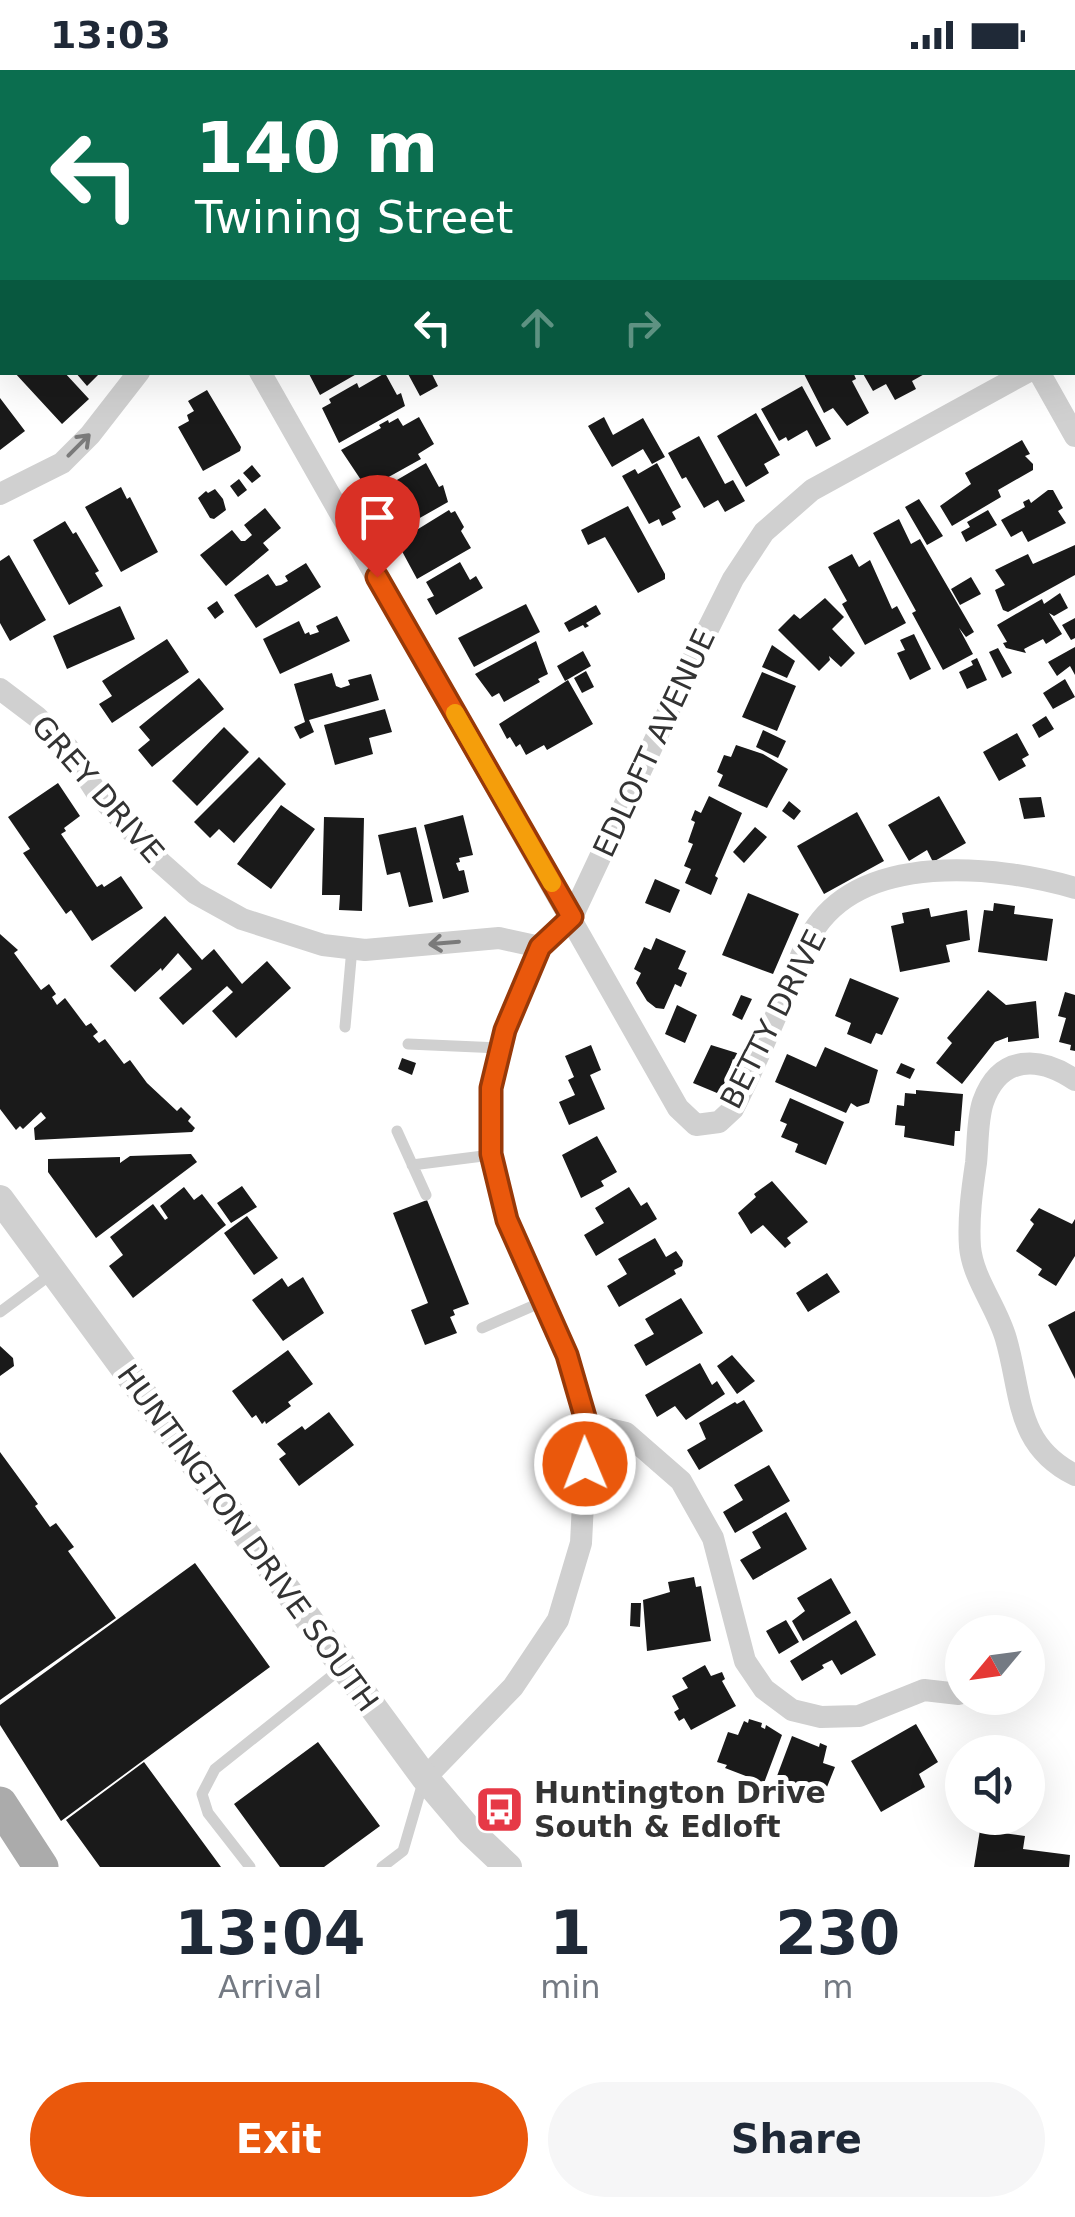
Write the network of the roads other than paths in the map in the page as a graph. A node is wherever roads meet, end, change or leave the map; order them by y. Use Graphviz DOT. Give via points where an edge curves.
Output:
graph roads {
  1 [pos="137,375"];
  2 [pos="262,375"];
  3 [pos="1022,375"];
  4 [pos="1042,375"];
  5 [pos="1075,436"];
  6 [pos="0,494"];
  7 [pos="0,688"];
  8 [pos="1075,888"];
  9 [pos="572,917"];
  10 [pos="540,947"];
  11 [pos="352,948"];
  12 [pos="344,1028"];
  13 [pos="408,1044"];
  14 [pos="500,1048"];
  15 [pos="1075,1080"];
  16 [pos="397,1131"];
  17 [pos="491,1154"];
  18 [pos="412,1165"];
  19 [pos="426,1195"];
  20 [pos="0,1199"];
  21 [pos="54,1272"];
  22 [pos="542,1302"];
  23 [pos="0,1312"];
  24 [pos="482,1328"];
  25 [pos="587,1424"];
  26 [pos="1075,1476"];
  27 [pos="343,1667"];
  28 [pos="945,1692"];
  29 [pos="425,1778"];
  30 [pos="0,1804"];
  31 [pos="41,1867"];
  32 [pos="250,1867"];
  33 [pos="382,1867"];
  34 [pos="508,1867"];
  6 -- 1 [label="street, one-way" via="62,462"];
  2 -- 9 [label="street"];
  3 -- 9 [label="street, EDLOFT AVENUE" via="812,490 764,532 733,579"];
  4 -- 5 [label="street"];
  7 -- 11 [label="street, GREY DRIVE" via="68,748 124,826 195,893 242,919"];
  8 -- 9 [label="street, BETTY DRIVE" via="1008,874 932,871 883,878 833,908 812,932 734,1109 719,1122 696,1125 678,1108"];
  9 -- 10 [label="street, EDLOFT AVENUE"];
  10 -- 11 [label="street, GREY DRIVE, one-way" via="499,938"];
  10 -- 14 [label="street, EDLOFT AVENUE"];
  11 -- 12 [label="lane"];
  13 -- 14 [label="lane"];
  14 -- 17 [label="street, EDLOFT AVENUE" via="491,1088"];
  15 -- 26 [label="street" via="1053,1065 1028,1061 1001,1074 983,1101 970,1234 981,1282 1007,1341 1019,1408 1035,1442"];
  16 -- 18 [label="lane"];
  17 -- 18 [label="lane"];
  17 -- 22 [label="street, EDLOFT AVENUE" via="507,1220"];
  18 -- 19 [label="lane"];
  20 -- 21 [label="street, HUNTINGTON DRIVE SOUTH"];
  21 -- 23 [label="lane"];
  21 -- 27 [label="street, HUNTINGTON DRIVE SOUTH"];
  22 -- 24 [label="lane"];
  22 -- 25 [label="street, EDLOFT AVENUE" via="567,1355"];
  25 -- 28 [label="street" via="626,1433 681,1481 712,1538 745,1662 764,1689 792,1710 859,1716 924,1690"];
  25 -- 29 [label="street, EDLOFT AVENUE" via="581,1543 558,1620 513,1687"];
  27 -- 29 [label="street, HUNTINGTON DRIVE SOUTH"];
  27 -- 32 [label="lane" via="215,1769 202,1794 208,1814"];
  29 -- 33 [label="lane" via="403,1851"];
  29 -- 34 [label="street, HUNTINGTON DRIVE SOUTH"];
  30 -- 31 [label="main road"];
}
